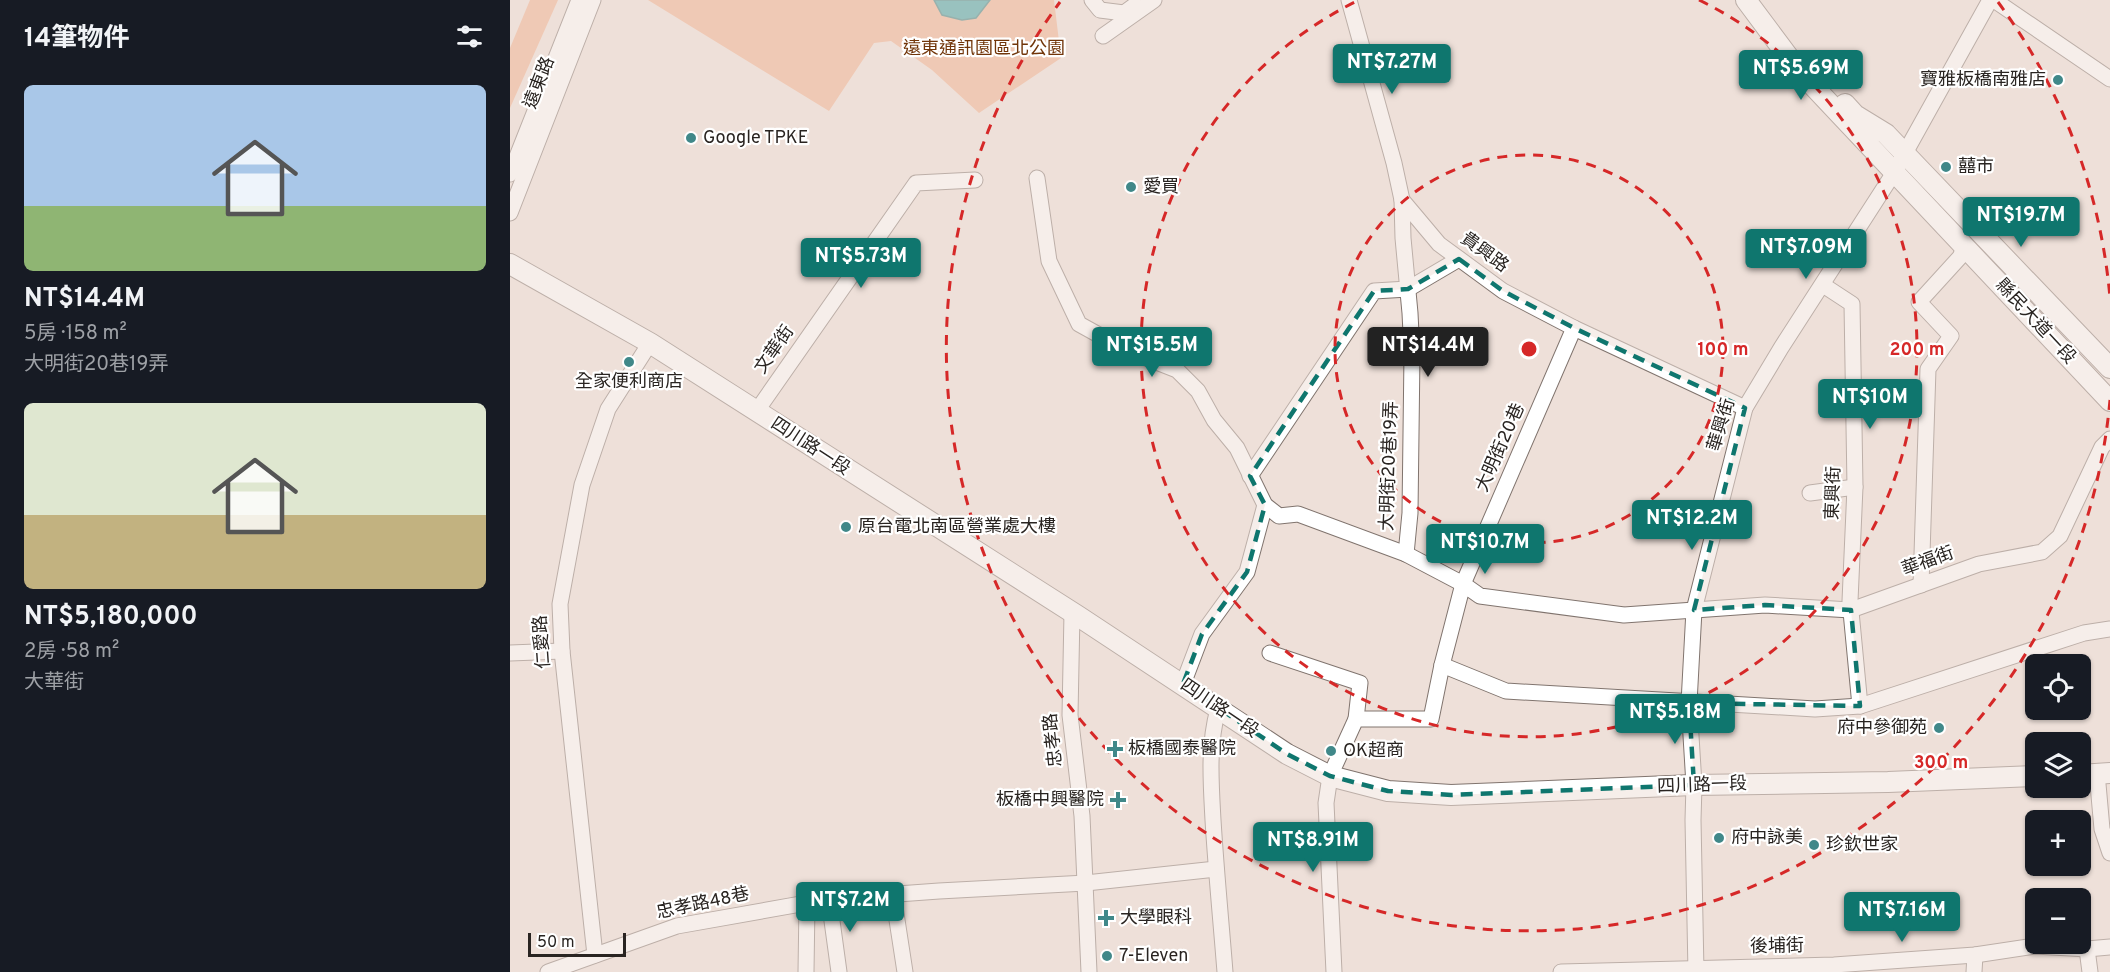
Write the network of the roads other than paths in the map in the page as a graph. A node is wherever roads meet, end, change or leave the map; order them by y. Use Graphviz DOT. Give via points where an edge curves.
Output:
graph roads {
  1 [pos="579,0"];
  2 [pos="593,0"];
  3 [pos="1092,0"];
  4 [pos="1142,0"];
  5 [pos="1154,0"];
  6 [pos="1348,0"];
  7 [pos="1746,0"];
  8 [pos="1760,0"];
  9 [pos="1992,0"];
  10 [pos="1103,36"];
  11 [pos="2110,79"];
  12 [pos="1900,162"];
  13 [pos="510,174"];
  14 [pos="1036,178"];
  15 [pos="975,180"];
  16 [pos="1402,200"];
  17 [pos="510,213"];
  18 [pos="1964,248"];
  19 [pos="1459,259"];
  20 [pos="510,264"];
  21 [pos="1823,285"];
  22 [pos="1408,289"];
  23 [pos="1574,328"];
  24 [pos="650,343"];
  25 [pos="2110,368"];
  26 [pos="2110,401"];
  27 [pos="1745,408"];
  28 [pos="756,412"];
  29 [pos="2110,439"];
  30 [pos="1250,476"];
  31 [pos="1855,487"];
  32 [pos="1810,493"];
  33 [pos="1265,505"];
  34 [pos="1406,554"];
  35 [pos="1463,584"];
  36 [pos="1920,585"];
  37 [pos="1694,610"];
  38 [pos="1851,610"];
  39 [pos="1072,613"];
  40 [pos="2110,629"];
  41 [pos="562,651"];
  42 [pos="510,653"];
  43 [pos="1270,653"];
  44 [pos="1442,665"];
  45 [pos="1183,684"];
  46 [pos="1689,703"];
  47 [pos="1860,706"];
  48 [pos="1218,709"];
  49 [pos="1356,719"];
  50 [pos="2096,774"];
  51 [pos="1330,776"];
  52 [pos="2025,776"];
  53 [pos="1694,785"];
  54 [pos="2110,853"];
  55 [pos="1216,869"];
  56 [pos="1086,883"];
  57 [pos="893,894"];
  58 [pos="829,899"];
  59 [pos="807,903"];
  60 [pos="2110,947"];
  61 [pos="2025,948"];
  62 [pos="2091,949"];
  63 [pos="2088,954"];
  64 [pos="595,955"];
  65 [pos="1975,955"];
  66 [pos="1834,968"];
  67 [pos="1696,970"];
  68 [pos="548,972"];
  69 [pos="806,972"];
  70 [pos="839,972"];
  71 [pos="905,972"];
  72 [pos="1089,972"];
  73 [pos="1225,972"];
  74 [pos="1334,972"];
  75 [pos="1561,972"];
  76 [pos="1974,972"];
  77 [pos="2090,972"];
  1 -- 13 [label="street, 遠東路"];
  2 -- 17 [label="street, 遠東路"];
  3 -- 4 [label="street" via="1100,10 1124,13"];
  5 -- 10 [label="street"];
  6 -- 16 [label="street, 貴興路"];
  7 -- 12 [label="main road, 縣民大道一段" via="1799,71"];
  8 -- 12 [label="main road, 縣民大道一段" via="1769,16 1855,115 1886,134"];
  9 -- 11 [label="street"];
  9 -- 12 [label="street, 華興街"];
  12 -- 18 [label="main road, 縣民大道一段"];
  12 -- 21 [label="street, 華興街"];
  12 -- 25 [label="main road, 縣民大道一段"];
  14 -- 30 [label="street" via="1049,261 1079,324 1126,350 1177,370 1198,391 1214,420 1237,448"];
  15 -- 28 [label="street, 文華街" via="916,183"];
  16 -- 19 [label="street, 貴興路" via="1439,244"];
  16 -- 22 [label="street, 大明街20巷19弄"];
  18 -- 26 [label="main road, 縣民大道一段"];
  18 -- 36 [label="street" via="1919,302 1951,336 1928,369"];
  19 -- 22 [label="street"];
  19 -- 23 [label="street, 貴興路" via="1503,291"];
  20 -- 24 [label="main road, 四川路一段"];
  21 -- 27 [label="street, 華興街"];
  21 -- 31 [label="street, 東興街" via="1852,304"];
  22 -- 30 [label="street" via="1374,291"];
  22 -- 34 [label="street, 大明街20巷19弄" via="1412,354"];
  23 -- 27 [label="street, 貴興路"];
  23 -- 35 [label="street, 大明街20巷"];
  24 -- 28 [label="main road, 四川路一段"];
  24 -- 41 [label="street, 仁愛路" via="608,409 582,485 560,604"];
  27 -- 37 [label="street, 華興街"];
  28 -- 39 [label="main road, 四川路一段"];
  29 -- 36 [label="street, 華福街" via="2102,447 2060,536 2042,552 1979,564"];
  30 -- 33 [label="street"];
  31 -- 32 [label="street"];
  31 -- 38 [label="street, 東興街"];
  33 -- 34 [label="street" via="1279,516 1298,514"];
  33 -- 45 [label="street" via="1247,572 1203,634"];
  34 -- 35 [label="street"];
  35 -- 37 [label="street, 華福街" via="1480,596 1624,615"];
  35 -- 44 [label="street, 大明街20巷"];
  36 -- 38 [label="street, 華福街"];
  37 -- 38 [label="street, 華福街" via="1766,605"];
  37 -- 46 [label="street, 華興街"];
  38 -- 47 [label="street, 東興街"];
  39 -- 45 [label="main road, 四川路一段"];
  39 -- 56 [label="street, 忠孝路" via="1070,715"];
  40 -- 47 [label="street" via="2084,633"];
  41 -- 42 [label="street"];
  41 -- 64 [label="street, 仁愛路"];
  43 -- 49 [label="street" via="1360,683"];
  44 -- 46 [label="street" via="1506,691"];
  44 -- 49 [label="street, 大明街20巷" via="1431,719"];
  45 -- 48 [label="main road, 四川路一段"];
  46 -- 47 [label="street" via="1815,709"];
  46 -- 53 [label="street, 華興街"];
  48 -- 51 [label="main road, 四川路一段" via="1287,754"];
  48 -- 55 [label="street" via="1210,767"];
  49 -- 51 [label="street"];
  50 -- 54 [label="street" via="2102,829"];
  51 -- 53 [label="main road, 四川路一段" via="1388,791 1451,795"];
  51 -- 74 [label="street" via="1326,803"];
  52 -- 53 [label="main road, 四川路一段"];
  53 -- 67 [label="street, 華興街"];
  55 -- 56 [label="street, 忠孝路48巷"];
  55 -- 73 [label="street"];
  56 -- 57 [label="street, 忠孝路48巷"];
  56 -- 72 [label="street, 忠孝路"];
  57 -- 58 [label="street, 忠孝路48巷"];
  57 -- 71 [label="street"];
  58 -- 59 [label="street, 忠孝路48巷"];
  58 -- 70 [label="street"];
  59 -- 64 [label="street, 忠孝路48巷" via="677,926"];
  59 -- 69 [label="street"];
  60 -- 62 [label="street, 後埔街"];
  61 -- 65 [label="street, 後埔街"];
  63 -- 77 [label="street"];
  64 -- 68 [label="street, 忠孝路48巷"];
  65 -- 66 [label="street, 後埔街"];
  65 -- 76 [label="street"];
  66 -- 67 [label="street, 後埔街"];
  67 -- 75 [label="street, 後埔街"];
}
